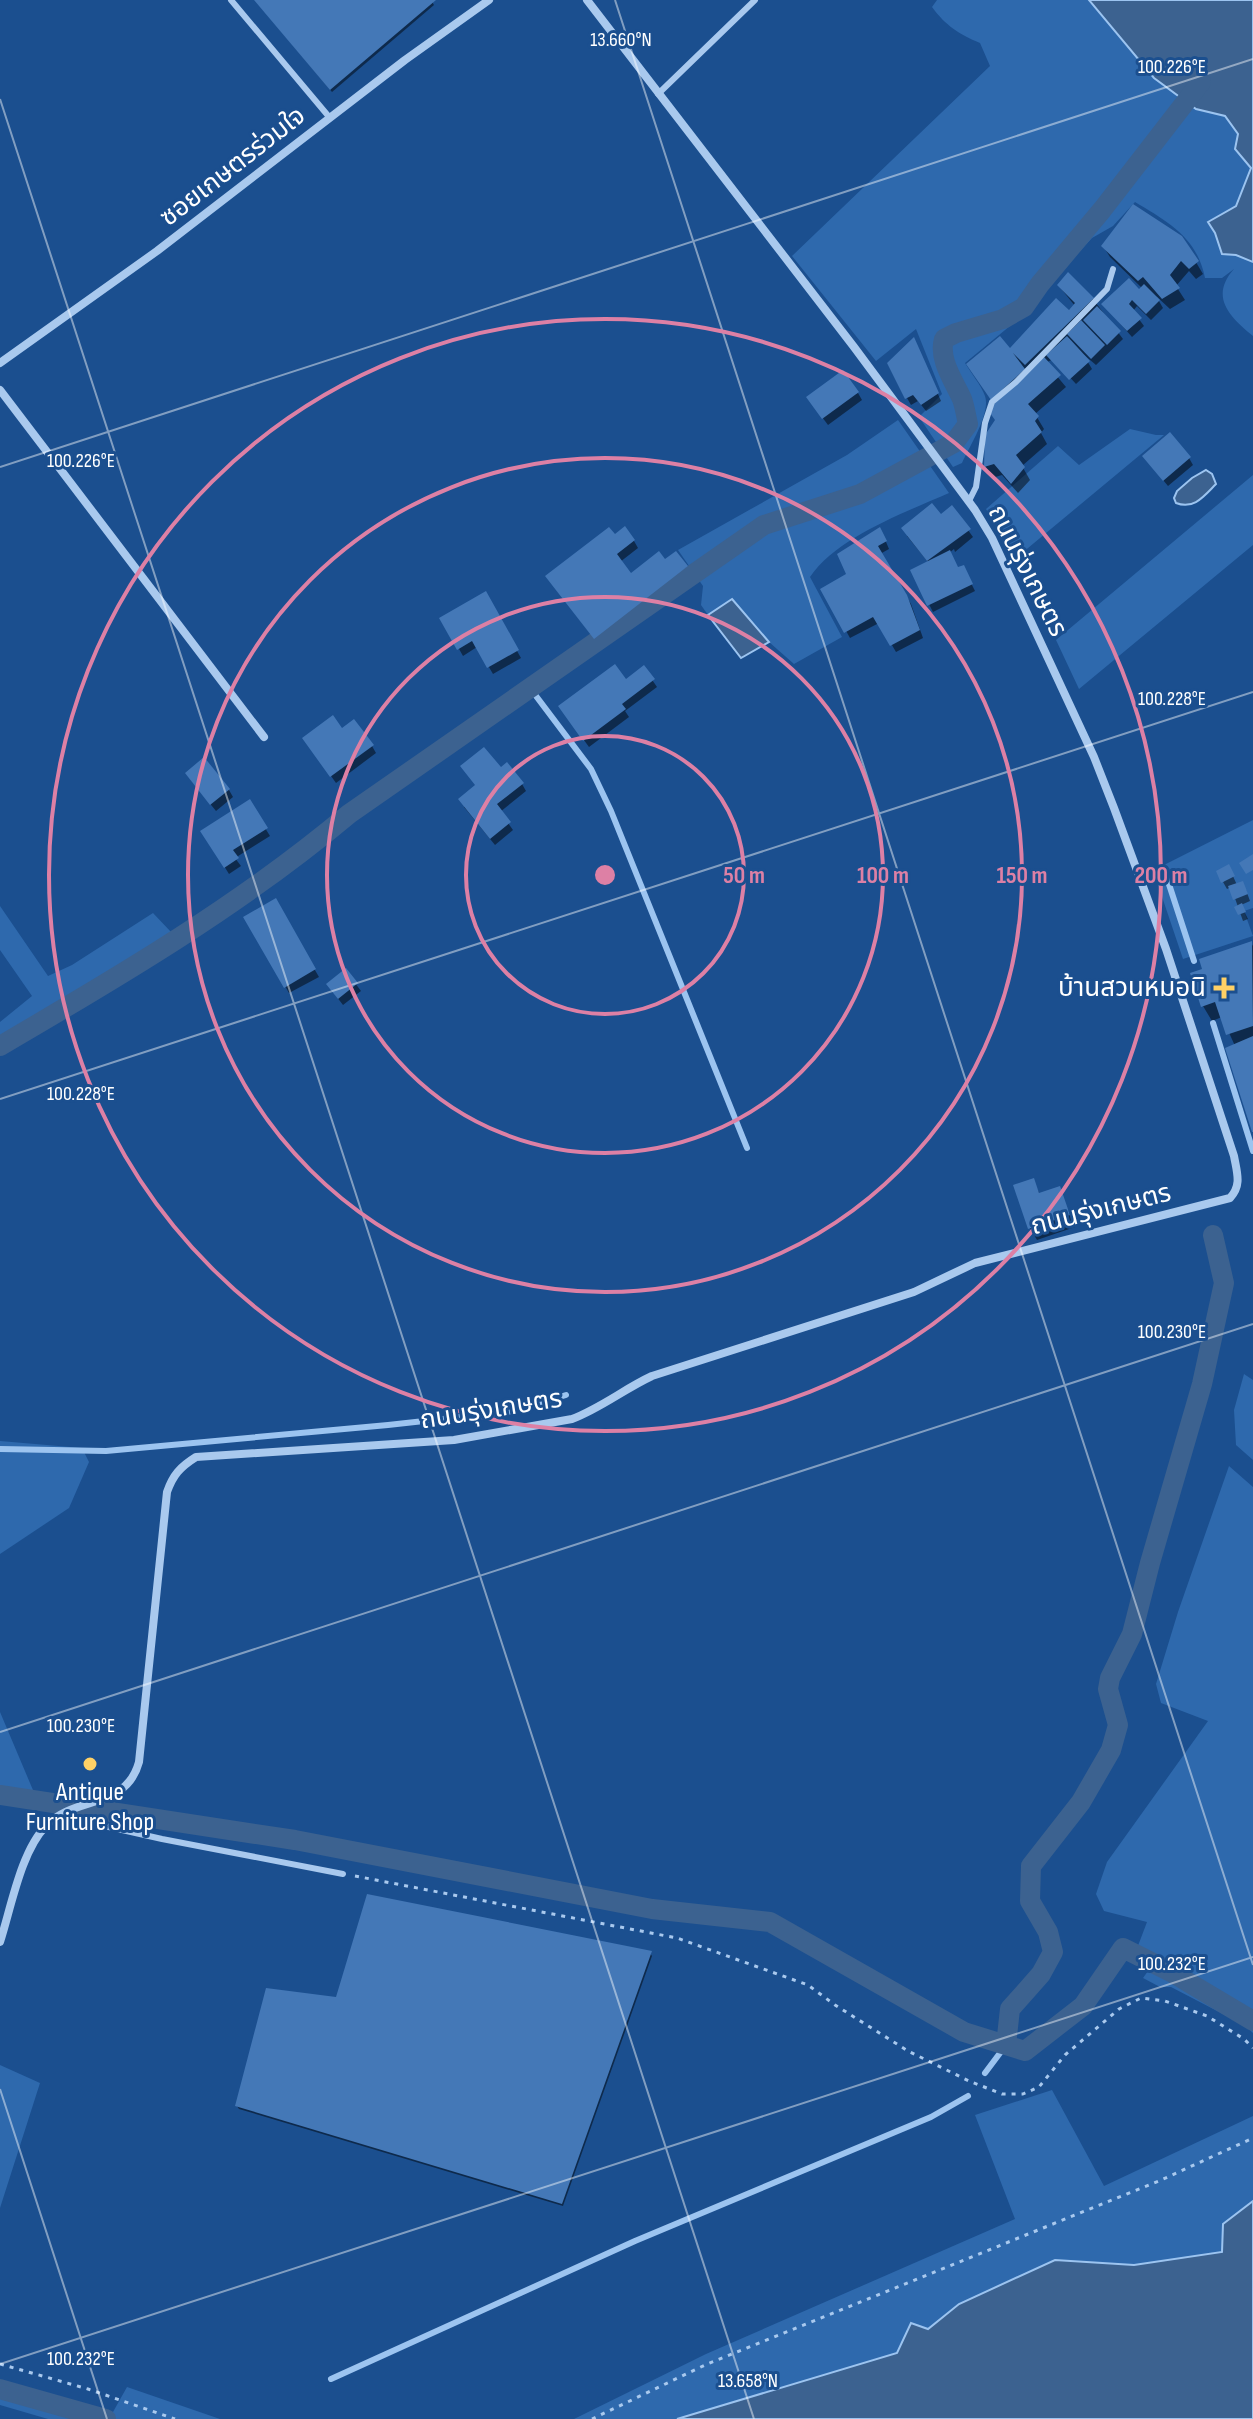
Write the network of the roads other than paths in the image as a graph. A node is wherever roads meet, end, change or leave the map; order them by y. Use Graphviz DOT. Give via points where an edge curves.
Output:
graph roads {
  1 [pos="231,0"];
  2 [pos="489,0"];
  3 [pos="587,0"];
  4 [pos="755,0"];
  5 [pos="658,94"];
  6 [pos="330,118"];
  7 [pos="1113,269"];
  8 [pos="0,363"];
  9 [pos="0,390"];
  10 [pos="969,501"];
  11 [pos="264,737"];
  12 [pos="60,1816"];
  13 [pos="343,1874"];
  14 [pos="0,1942"];
  1 -- 6 [label="lane"];
  2 -- 6 [label="street, ซอยเกษตรร่วมใจ"];
  3 -- 5 [label="street, ถนนรุ่งเกษตร"];
  4 -- 5 [label="lane"];
  5 -- 10 [label="street, ถนนรุ่งเกษตร"];
  6 -- 8 [label="street, ซอยเกษตรร่วมใจ"];
  7 -- 10 [label="lane" via="1107,289 992,402"];
  9 -- 11 [label="street"];
  10 -- 12 [label="street, ถนนรุ่งเกษตร" via="996,547 1114,808 1234,1156 1236,1191 1230,1198 975,1263 914,1292 652,1376 572,1419 454,1440 196,1457 173,1476 167,1492 135,1775 111,1796"];
  12 -- 13 [label="lane"];
  12 -- 14 [label="street, ถนนรุ่งเกษตร" via="35,1842"];
}
